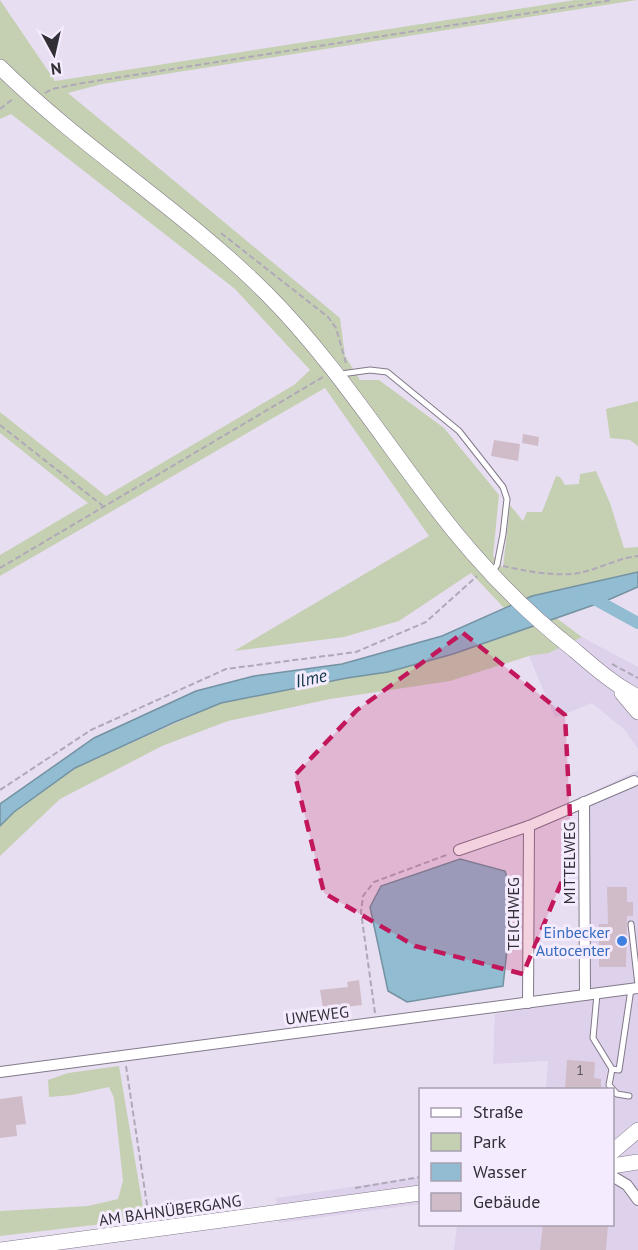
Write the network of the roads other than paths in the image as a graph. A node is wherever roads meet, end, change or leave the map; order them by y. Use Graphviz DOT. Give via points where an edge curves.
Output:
graph roads {
  1 [pos="0,67"];
  2 [pos="338,375"];
  3 [pos="492,569"];
  4 [pos="567,645"];
  5 [pos="617,686"];
  6 [pos="638,686"];
  7 [pos="638,697"];
  8 [pos="638,712"];
  9 [pos="634,781"];
  10 [pos="584,802"];
  11 [pos="529,826"];
  12 [pos="459,850"];
  13 [pos="631,924"];
  14 [pos="636,988"];
  15 [pos="597,994"];
  16 [pos="585,995"];
  17 [pos="528,1003"];
  18 [pos="612,1069"];
  19 [pos="0,1072"];
  20 [pos="612,1088"];
  21 [pos="614,1091"];
  22 [pos="629,1096"];
  23 [pos="638,1130"];
  24 [pos="614,1151"];
  25 [pos="638,1162"];
  26 [pos="614,1166"];
  27 [pos="614,1177"];
  28 [pos="419,1193"];
  29 [pos="638,1200"];
  30 [pos="2,1250"];
  1 -- 2 [label="main road" via="36,101 216,247 265,292"];
  2 -- 3 [label="main road" via="427,497"];
  2 -- 3 [label="lane" via="370,370 387,372 459,431 503,487 507,499"];
  3 -- 4 [label="main road" via="502,586"];
  4 -- 5 [label="main road"];
  4 -- 6 [label="main road"];
  5 -- 7 [label="main road"];
  5 -- 8 [label="main road"];
  9 -- 10 [label="street"];
  10 -- 11 [label="street"];
  10 -- 16 [label="street, MITTELWEG"];
  11 -- 12 [label="street"];
  11 -- 17 [label="street, TEICHWEG"];
  13 -- 14 [label="lane"];
  14 -- 15 [label="street, UWEWEG"];
  14 -- 18 [label="lane" via="620,1070"];
  15 -- 16 [label="street, UWEWEG"];
  15 -- 18 [label="lane" via="593,1038"];
  16 -- 17 [label="street, UWEWEG"];
  17 -- 19 [label="street, UWEWEG"];
  18 -- 20 [label="lane"];
  21 -- 22 [label="lane"];
  23 -- 24 [label="main road"];
  25 -- 26 [label="main road"];
  27 -- 29 [label="street" via="627,1185"];
  28 -- 30 [label="main road, AM BAHNÜBERGANG"];
}
